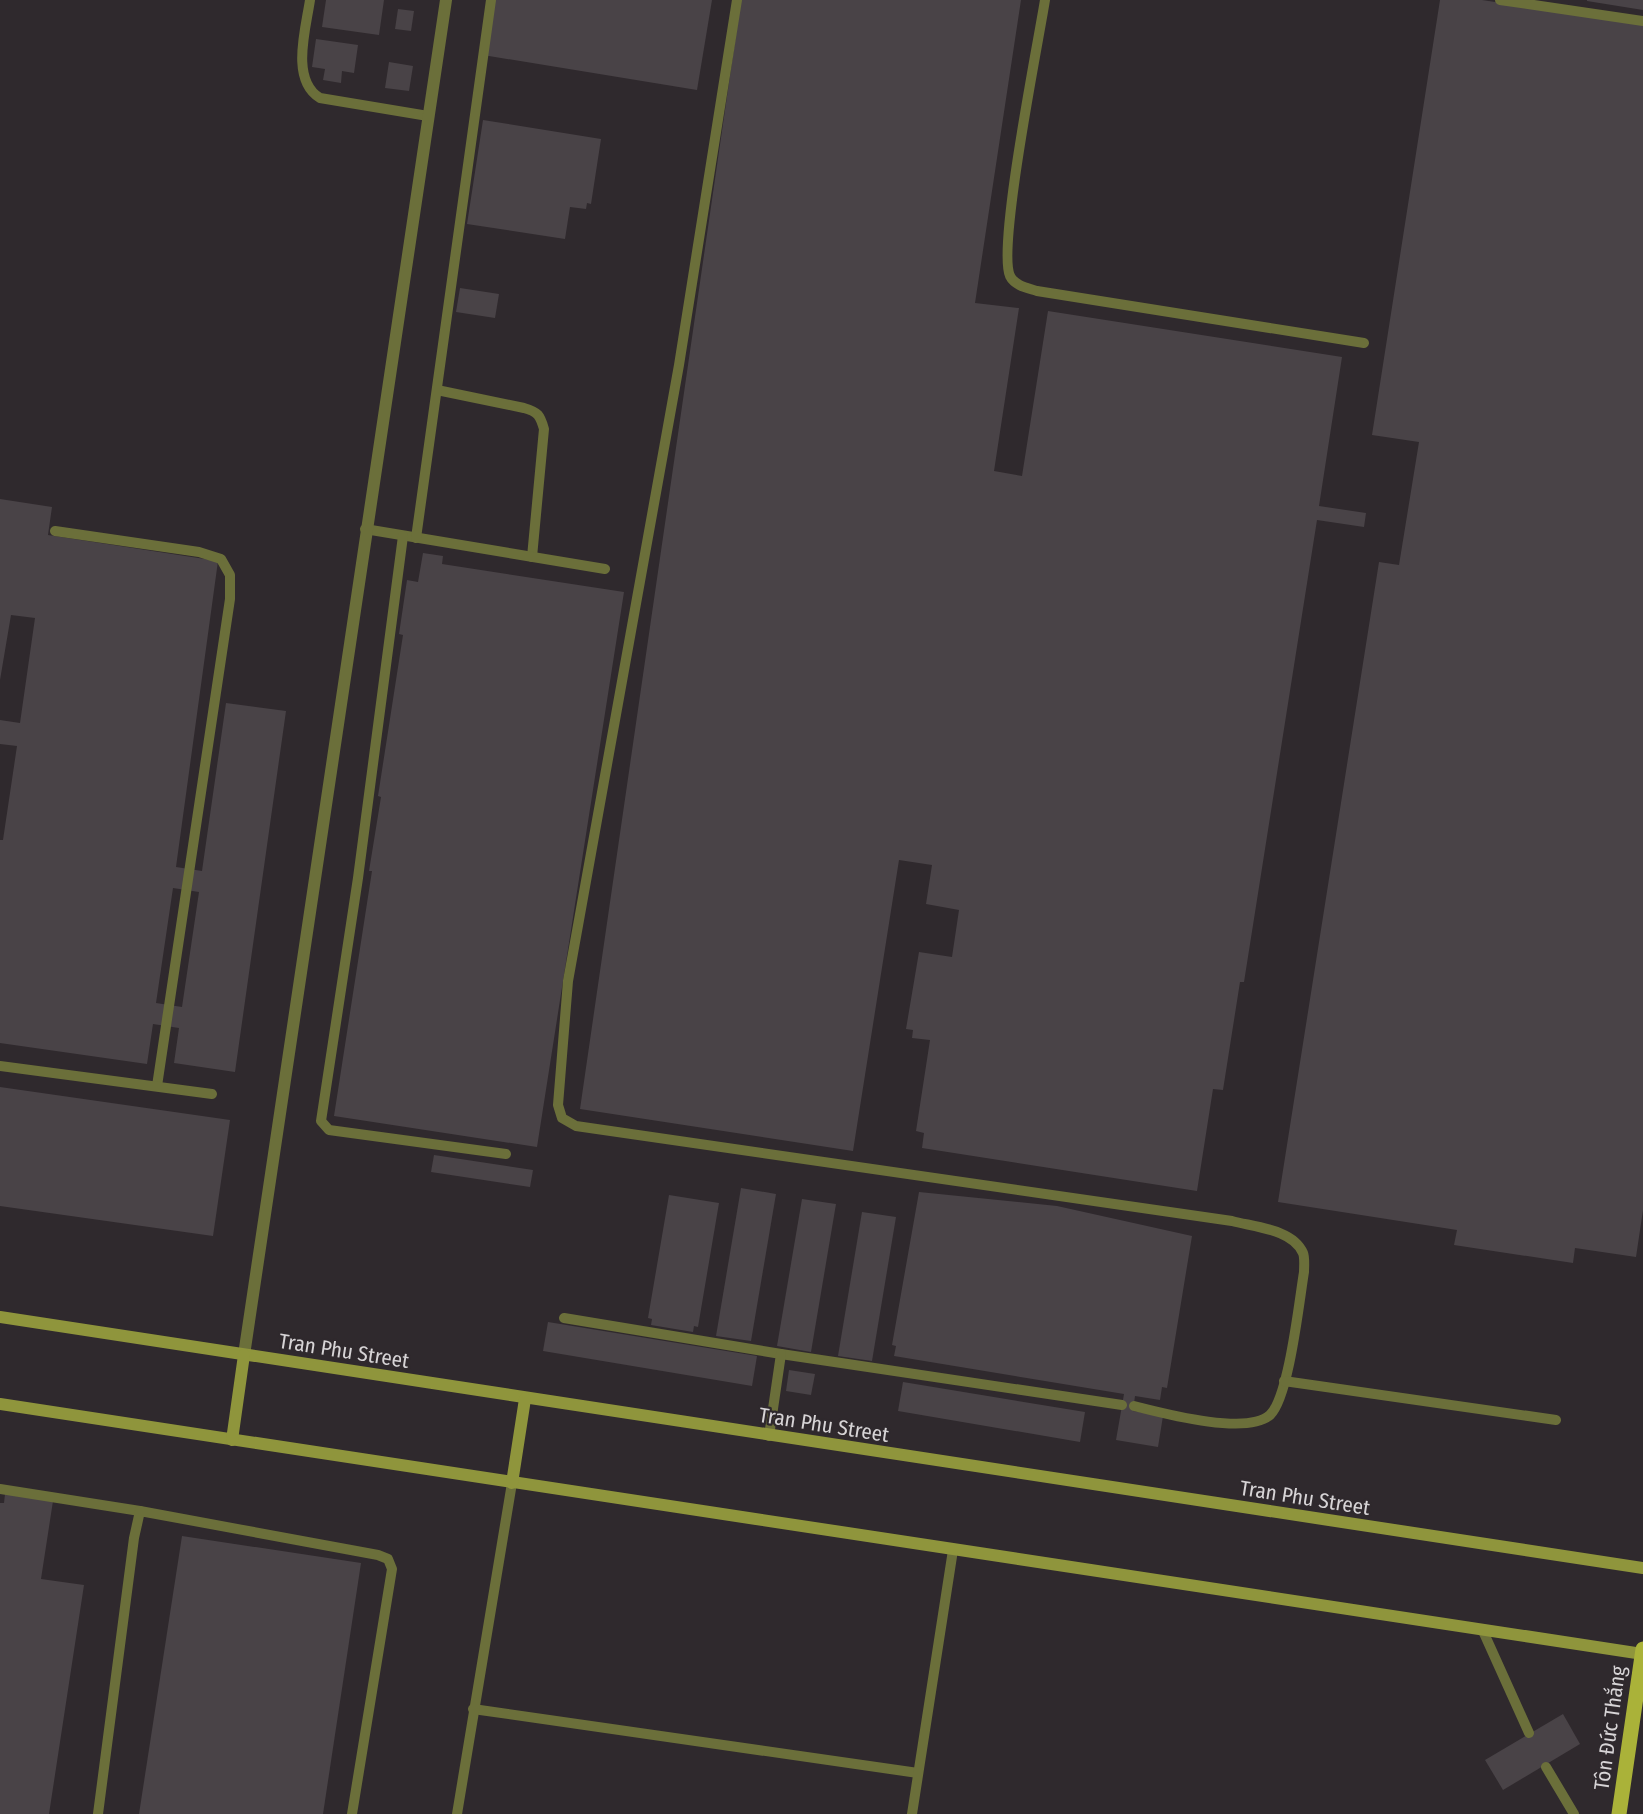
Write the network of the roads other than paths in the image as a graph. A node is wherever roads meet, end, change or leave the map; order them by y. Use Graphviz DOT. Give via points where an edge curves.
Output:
graph roads {
  1 [pos="310,0"];
  2 [pos="446,0"];
  3 [pos="491,0"];
  4 [pos="737,0"];
  5 [pos="1045,0"];
  6 [pos="1500,0"];
  7 [pos="1643,21"];
  8 [pos="428,116"];
  9 [pos="1364,343"];
  10 [pos="437,390"];
  11 [pos="365,529"];
  12 [pos="55,531"];
  13 [pos="403,536"];
  14 [pos="416,538"];
  15 [pos="532,557"];
  16 [pos="605,568"];
  17 [pos="0,1066"];
  18 [pos="157,1086"];
  19 [pos="212,1094"];
  20 [pos="506,1154"];
  21 [pos="0,1317"];
  22 [pos="564,1318"];
  23 [pos="244,1354"];
  24 [pos="781,1354"];
  25 [pos="1284,1382"];
  26 [pos="525,1399"];
  27 [pos="0,1404"];
  28 [pos="1122,1405"];
  29 [pos="1134,1406"];
  30 [pos="1556,1420"];
  31 [pos="769,1436"];
  32 [pos="232,1440"];
  33 [pos="512,1484"];
  34 [pos="0,1489"];
  35 [pos="140,1511"];
  36 [pos="953,1550"];
  37 [pos="1643,1568"];
  38 [pos="1483,1631"];
  39 [pos="1643,1652"];
  40 [pos="472,1709"];
  41 [pos="1529,1733"];
  42 [pos="1546,1767"];
  43 [pos="918,1773"];
  44 [pos="98,1814"];
  45 [pos="352,1814"];
  46 [pos="457,1814"];
  47 [pos="912,1814"];
  48 [pos="1574,1814"];
  49 [pos="1619,1814"];
  1 -- 8 [label="lane" via="303,48 304,78 310,92 320,98"];
  2 -- 8 [label="street"];
  3 -- 10 [label="lane"];
  4 -- 25 [label="lane" via="679,365 568,981 558,1105 562,1118 576,1126 1232,1221 1282,1233 1303,1254 1304,1272"];
  5 -- 9 [label="lane" via="1008,231 1010,276 1017,284 1037,291"];
  6 -- 7 [label="lane"];
  8 -- 11 [label="street"];
  10 -- 14 [label="lane"];
  10 -- 15 [label="lane" via="524,408 541,416 544,429"];
  11 -- 13 [label="lane"];
  11 -- 23 [label="street"];
  12 -- 18 [label="lane" via="199,552 221,559 230,575 230,598"];
  13 -- 14 [label="lane"];
  13 -- 20 [label="lane" via="321,1121 329,1130"];
  14 -- 15 [label="lane"];
  15 -- 16 [label="lane"];
  17 -- 18 [label="lane"];
  18 -- 19 [label="lane"];
  21 -- 23 [label="main road, Tran Phu Street"];
  22 -- 24 [label="lane"];
  23 -- 26 [label="main road, Tran Phu Street"];
  23 -- 32 [label="main road"];
  24 -- 28 [label="lane"];
  24 -- 31 [label="lane"];
  25 -- 29 [label="lane" via="1270,1415 1258,1422 1202,1421"];
  25 -- 30 [label="lane"];
  26 -- 31 [label="main road, Tran Phu Street"];
  26 -- 33 [label="main road"];
  27 -- 32 [label="main road"];
  31 -- 37 [label="main road, Tran Phu Street"];
  32 -- 33 [label="main road"];
  33 -- 36 [label="main road"];
  33 -- 40 [label="lane"];
  34 -- 35 [label="lane"];
  35 -- 44 [label="lane"];
  35 -- 45 [label="lane" via="388,1559 392,1569"];
  36 -- 38 [label="main road"];
  36 -- 43 [label="lane"];
  38 -- 39 [label="main road"];
  38 -- 41 [label="lane"];
  39 -- 49 [label="main road, Tôn Đức Thắng"];
  40 -- 43 [label="lane"];
  40 -- 46 [label="lane"];
  42 -- 48 [label="lane"];
  43 -- 47 [label="lane"];
}
